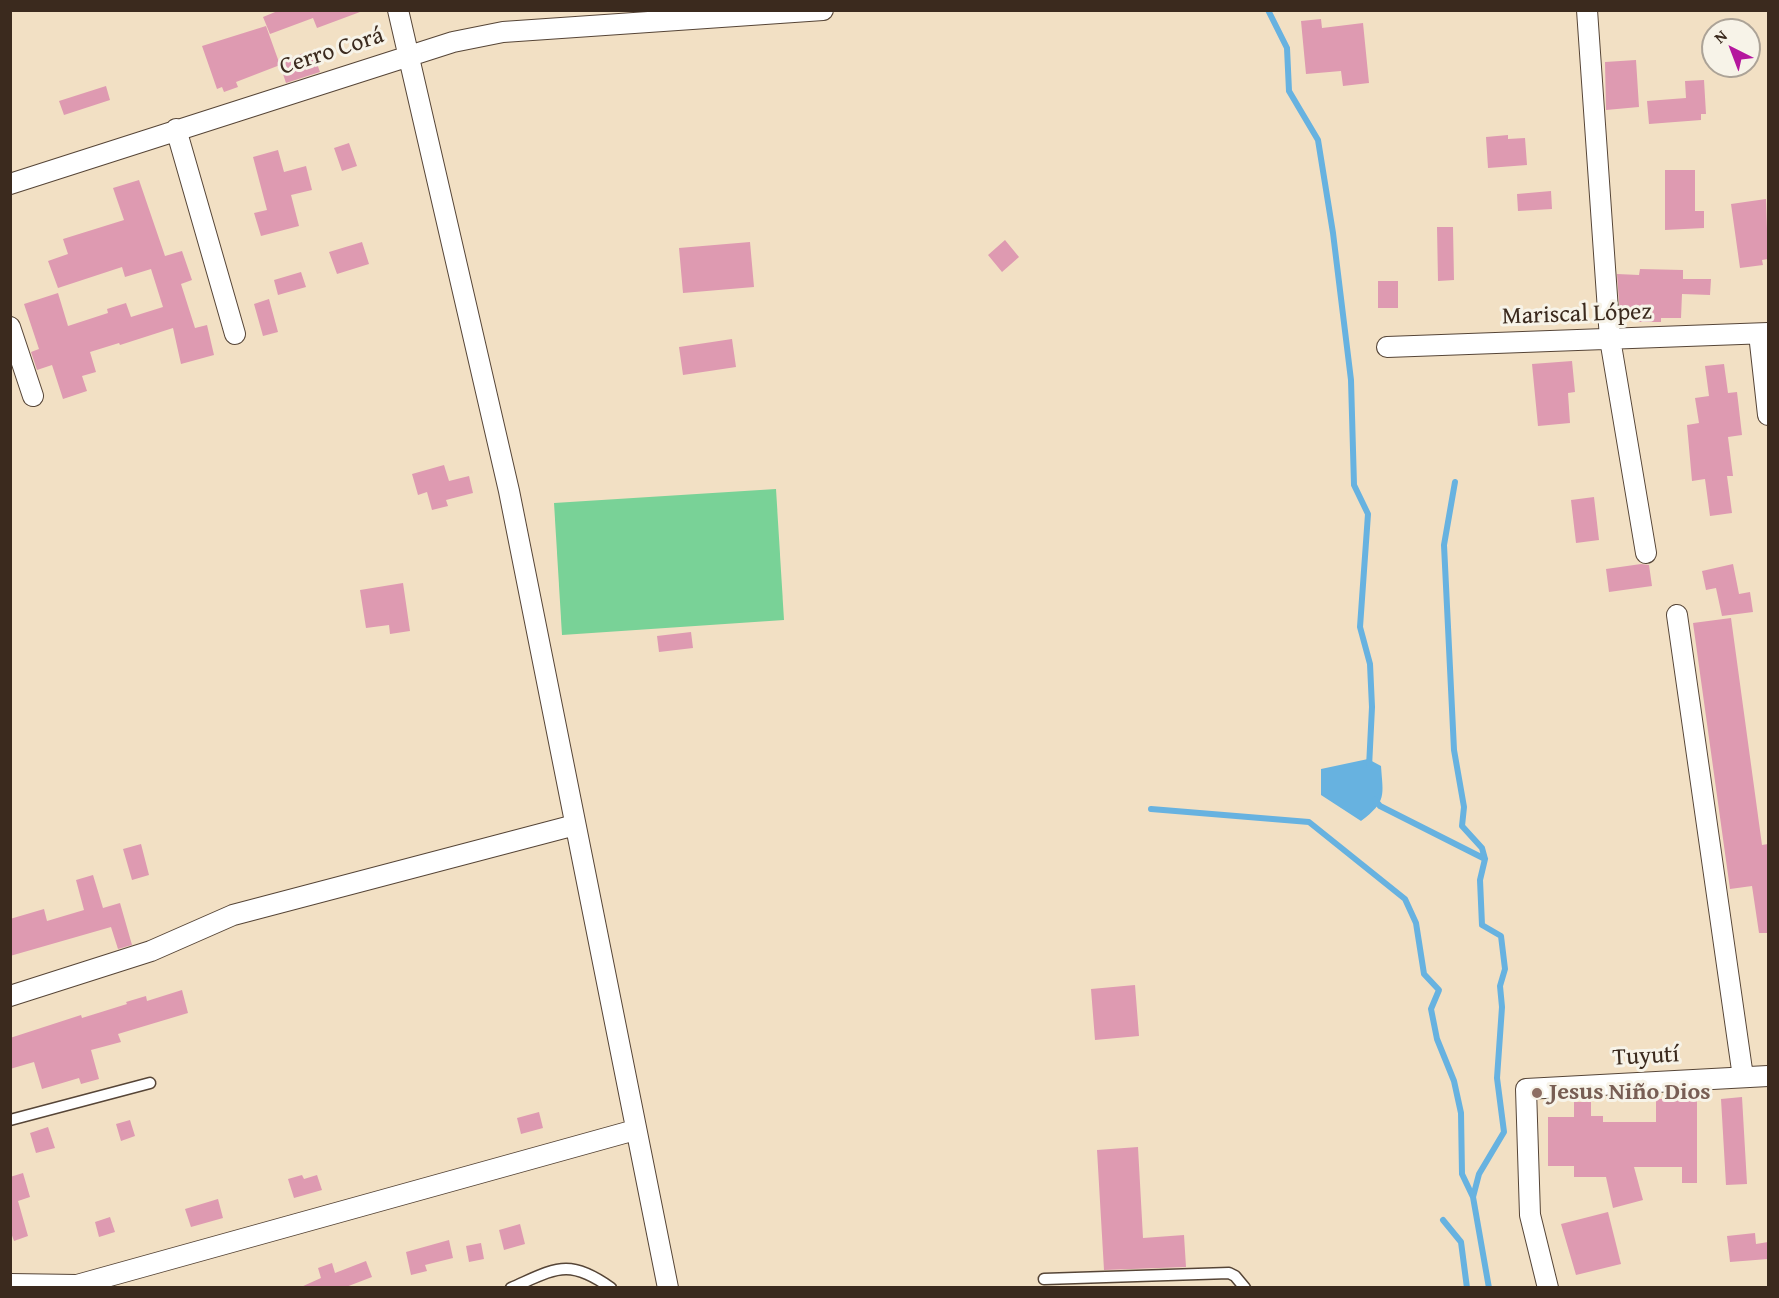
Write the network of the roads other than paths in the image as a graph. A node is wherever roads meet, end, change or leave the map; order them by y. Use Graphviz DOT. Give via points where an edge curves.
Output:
graph roads {
  1 [pos="398,10"];
  2 [pos="823,10"];
  3 [pos="1587,10"];
  4 [pos="409,54"];
  5 [pos="176,129"];
  6 [pos="10,184"];
  7 [pos="10,327"];
  8 [pos="1764,333"];
  9 [pos="235,334"];
  10 [pos="1610,339"];
  11 [pos="1387,347"];
  12 [pos="33,396"];
  13 [pos="1768,415"];
  14 [pos="1646,553"];
  15 [pos="1677,615"];
  16 [pos="575,825"];
  17 [pos="10,996"];
  18 [pos="1768,1076"];
  19 [pos="1743,1077"];
  20 [pos="150,1083"];
  21 [pos="10,1120"];
  22 [pos="635,1130"];
  23 [pos="1044,1279"];
  24 [pos="10,1284"];
  25 [pos="75,1286"];
  26 [pos="511,1287"];
  27 [pos="610,1287"];
  28 [pos="668,1287"];
  29 [pos="1245,1287"];
  30 [pos="1548,1287"];
  1 -- 4 [label="street"];
  2 -- 4 [label="street, Cerro Corá" via="503,32"];
  3 -- 10 [label="street"];
  4 -- 5 [label="street, Cerro Corá"];
  4 -- 16 [label="street" via="509,491"];
  5 -- 6 [label="street, Cerro Corá"];
  5 -- 9 [label="street"];
  7 -- 12 [label="street"];
  8 -- 10 [label="street, Mariscal López"];
  8 -- 13 [label="street"];
  10 -- 11 [label="street, Mariscal López"];
  10 -- 14 [label="street"];
  15 -- 19 [label="street"];
  16 -- 17 [label="street" via="233,915 151,951"];
  16 -- 22 [label="street"];
  18 -- 19 [label="street, Tuyutí"];
  19 -- 30 [label="street, Tuyutí" via="1526,1089 1530,1215"];
  20 -- 21 [label="lane"];
  22 -- 25 [label="street"];
  22 -- 28 [label="street"];
  23 -- 29 [label="lane" via="1229,1273"];
  24 -- 25 [label="street"];
  26 -- 27 [label="lane" via="565,1267 587,1272"];
}
